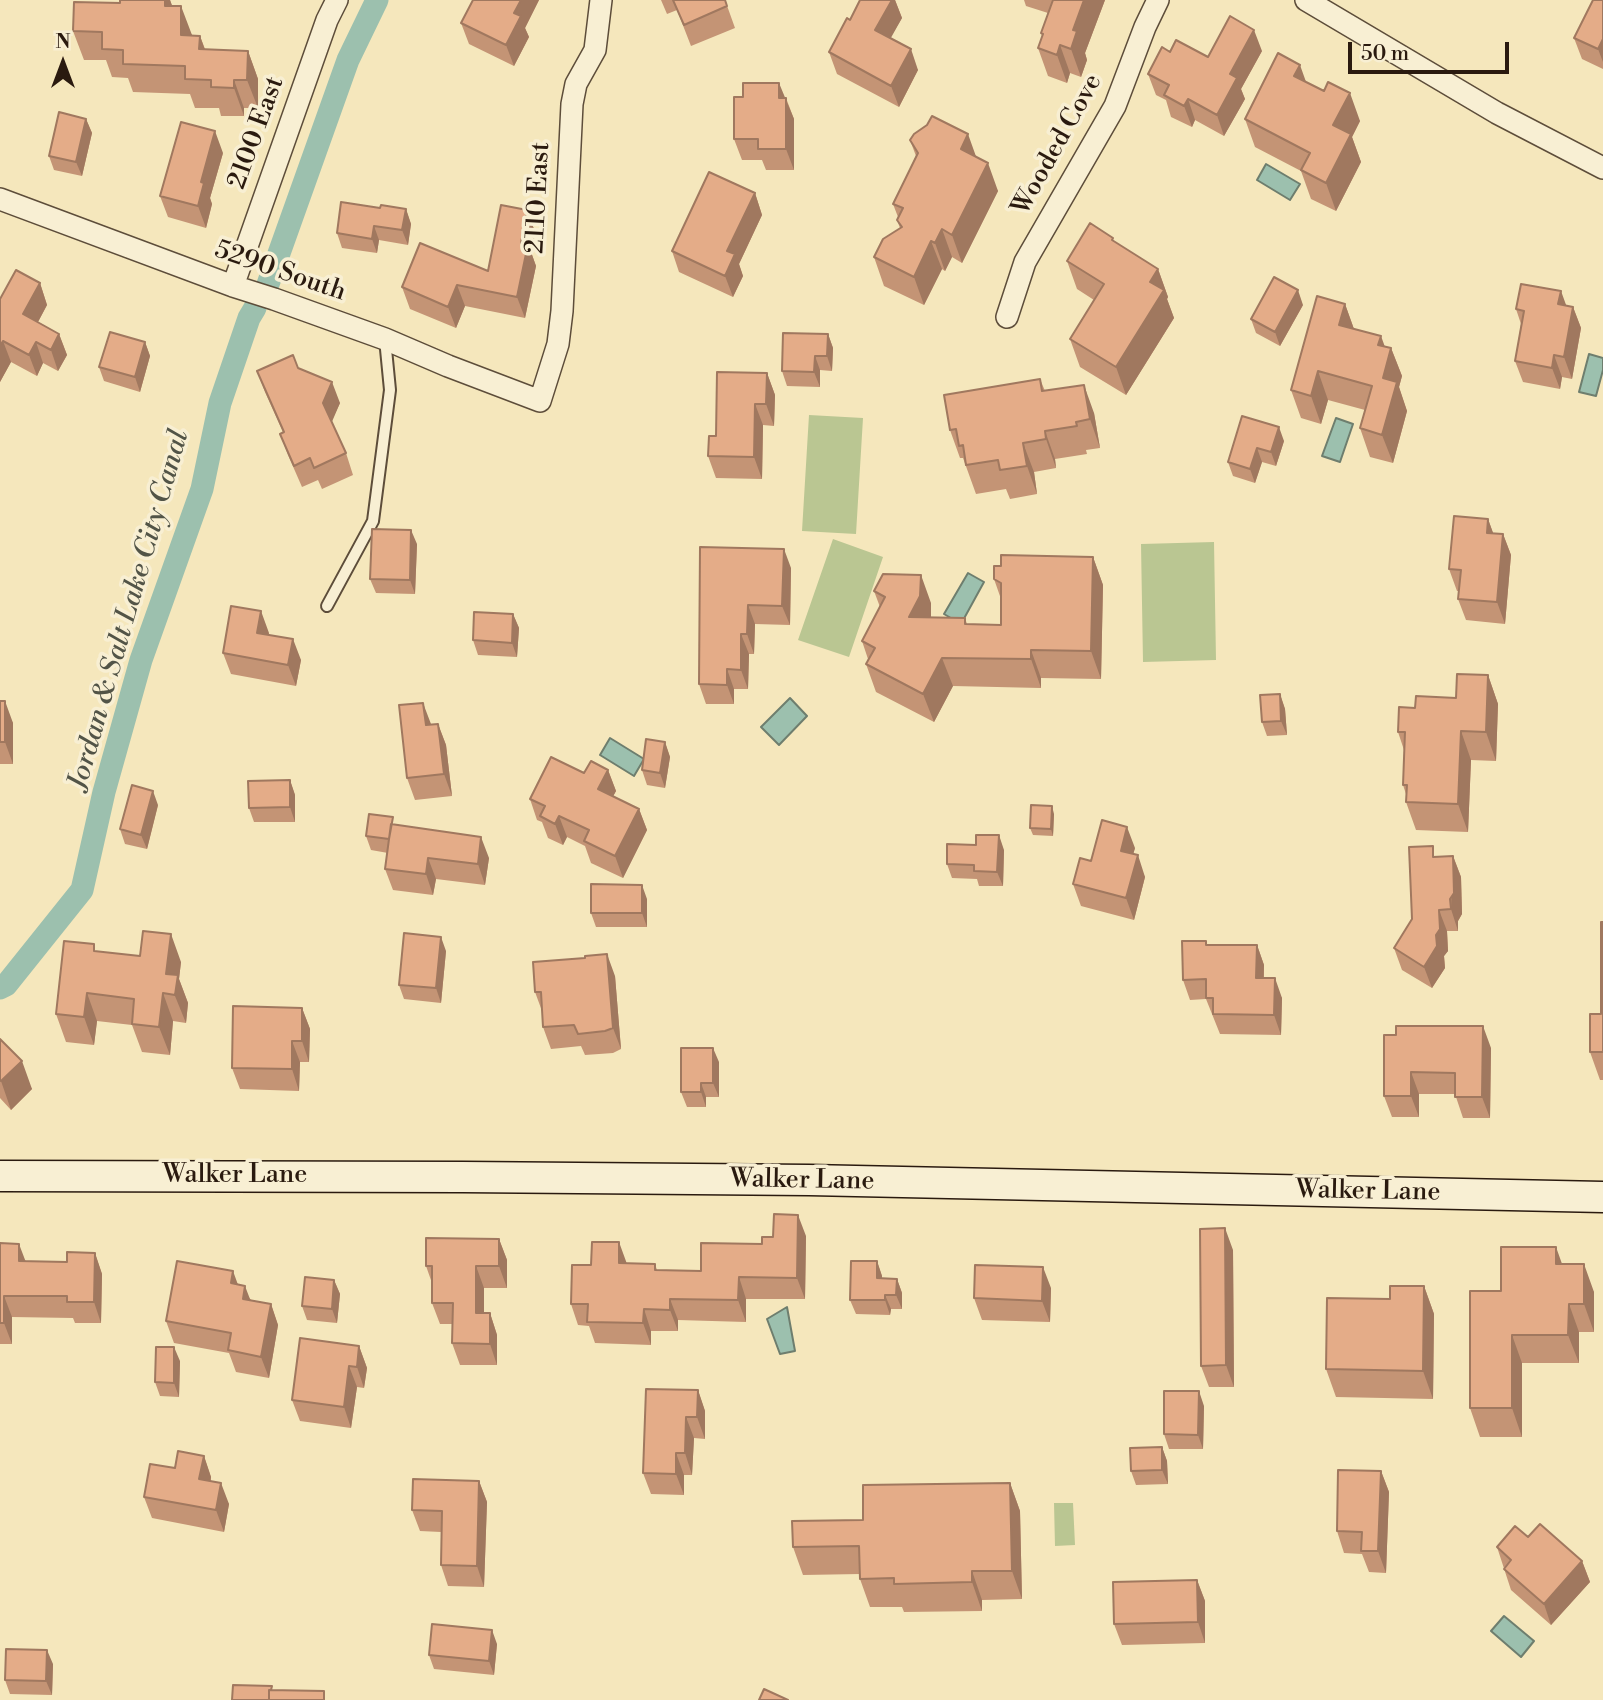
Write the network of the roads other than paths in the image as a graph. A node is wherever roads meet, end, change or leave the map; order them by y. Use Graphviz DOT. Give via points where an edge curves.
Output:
graph roads {
  1 [pos="337,0"];
  2 [pos="601,0"];
  3 [pos="1158,0"];
  4 [pos="1306,0"];
  5 [pos="1603,168"];
  6 [pos="0,199"];
  7 [pos="233,286"];
  8 [pos="1007,317"];
  9 [pos="385,339"];
  10 [pos="540,401"];
  11 [pos="327,606"];
  12 [pos="0,1176"];
  13 [pos="1603,1197"];
  1 -- 7 [label="street, 2100 East"];
  2 -- 10 [label="street, 2110 East" via="595,50 576,84 572,104 562,311 558,344"];
  3 -- 8 [label="street, Wooded Cove" via="1120,96 1025,262"];
  4 -- 5 [label="street" via="1497,113"];
  6 -- 7 [label="street, 5290 South"];
  7 -- 9 [label="street, 5290 South"];
  9 -- 10 [label="street, 5290 South"];
  9 -- 11 [label="lane" via="390,390 373,522"];
  12 -- 13 [label="street, Walker Lane" via="809,1180"];
}
